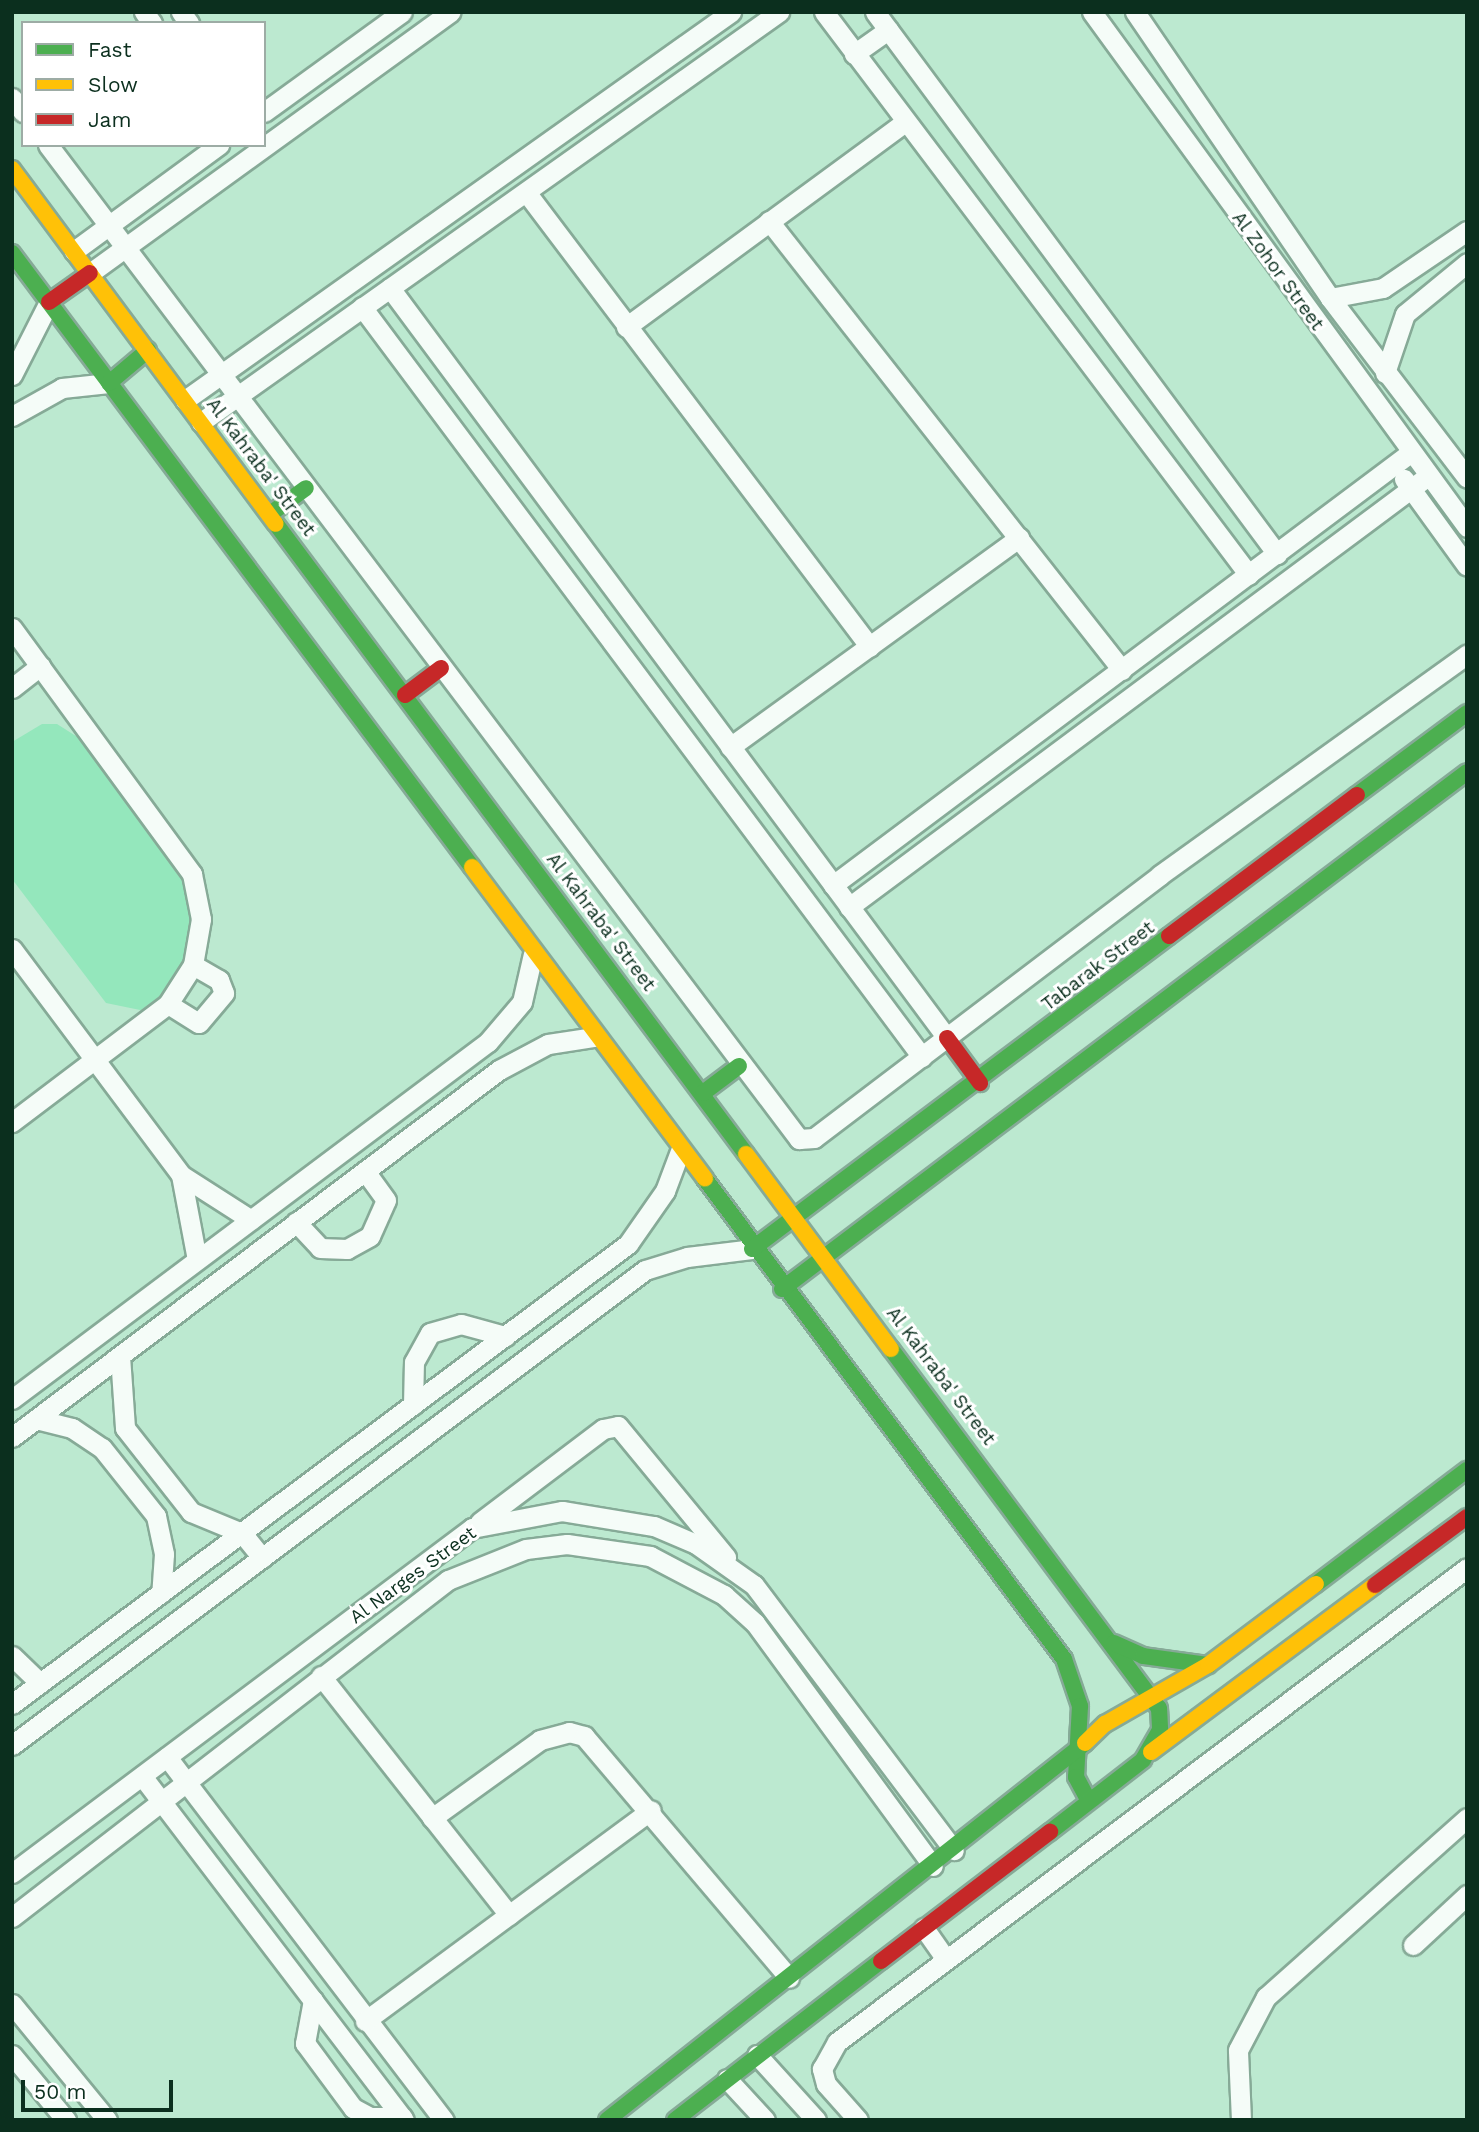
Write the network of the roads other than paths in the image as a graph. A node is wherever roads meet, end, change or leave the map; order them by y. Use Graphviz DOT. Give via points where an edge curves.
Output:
graph roads {
  1 [pos="402,12"];
  2 [pos="450,12"];
  3 [pos="731,12"];
  4 [pos="779,12"];
  5 [pos="824,12"];
  6 [pos="875,12"];
  7 [pos="1093,12"];
  8 [pos="1135,12"];
  9 [pos="888,30"];
  10 [pos="854,54"];
  11 [pos="266,111"];
  12 [pos="905,122"];
  13 [pos="266,146"];
  14 [pos="49,147"];
  15 [pos="216,147"];
  16 [pos="264,147"];
  17 [pos="12,169"];
  18 [pos="526,192"];
  19 [pos="768,221"];
  20 [pos="108,226"];
  21 [pos="428,228"];
  22 [pos="1467,231"];
  23 [pos="125,248"];
  24 [pos="443,250"];
  25 [pos="74,251"];
  26 [pos="12,253"];
  27 [pos="1467,263"];
  28 [pos="90,273"];
  29 [pos="390,288"];
  30 [pos="1330,298"];
  31 [pos="49,302"];
  32 [pos="362,307"];
  33 [pos="626,327"];
  34 [pos="148,350"];
  35 [pos="1385,373"];
  36 [pos="12,374"];
  37 [pos="221,375"];
  38 [pos="109,383"];
  39 [pos="237,396"];
  40 [pos="185,400"];
  41 [pos="12,416"];
  42 [pos="201,422"];
  43 [pos="1410,453"];
  44 [pos="1394,466"];
  45 [pos="1428,476"];
  46 [pos="1467,478"];
  47 [pos="306,488"];
  48 [pos="1412,488"];
  49 [pos="270,514"];
  50 [pos="1467,527"];
  51 [pos="1018,538"];
  52 [pos="582,547"];
  53 [pos="1277,554"];
  54 [pos="1467,566"];
  55 [pos="555,567"];
  56 [pos="1249,575"];
  57 [pos="1193,617"];
  58 [pos="12,628"];
  59 [pos="1208,640"];
  60 [pos="870,647"];
  61 [pos="1467,654"];
  62 [pos="40,666"];
  63 [pos="441,668"];
  64 [pos="1122,670"];
  65 [pos="12,688"];
  66 [pos="405,695"];
  67 [pos="1467,713"];
  68 [pos="730,747"];
  69 [pos="1408,757"];
  70 [pos="1467,772"];
  71 [pos="1439,792"];
  72 [pos="833,885"];
  73 [pos="849,907"];
  74 [pos="12,949"];
  75 [pos="533,954"];
  76 [pos="193,965"];
  77 [pos="168,1004"];
  78 [pos="594,1037"];
  79 [pos="947,1038"];
  80 [pos="922,1057"];
  81 [pos="95,1059"];
  82 [pos="740,1066"];
  83 [pos="980,1083"];
  84 [pos="703,1093"];
  85 [pos="12,1122"];
  86 [pos="680,1151"];
  87 [pos="365,1171"];
  88 [pos="181,1175"];
  89 [pos="796,1218"];
  90 [pos="251,1220"];
  91 [pos="296,1222"];
  92 [pos="752,1249"];
  93 [pos="826,1257"];
  94 [pos="197,1260"];
  95 [pos="782,1289"];
  96 [pos="505,1336"];
  97 [pos="120,1356"];
  98 [pos="12,1399"];
  99 [pos="413,1405"];
  100 [pos="36,1419"];
  101 [pos="12,1437"];
  102 [pos="1467,1470"];
  103 [pos="1467,1517"];
  104 [pos="472,1528"];
  105 [pos="242,1533"];
  106 [pos="262,1558"];
  107 [pos="1467,1568"];
  108 [pos="735,1569"];
  109 [pos="161,1592"];
  110 [pos="1114,1643"];
  111 [pos="12,1656"];
  112 [pos="1208,1665"];
  113 [pos="321,1676"];
  114 [pos="40,1683"];
  115 [pos="1155,1700"];
  116 [pos="12,1704"];
  117 [pos="12,1745"];
  118 [pos="1076,1750"];
  119 [pos="1151,1752"];
  120 [pos="167,1757"];
  121 [pos="142,1776"];
  122 [pos="183,1781"];
  123 [pos="161,1798"];
  124 [pos="1089,1801"];
  125 [pos="651,1810"];
  126 [pos="432,1818"];
  127 [pos="1467,1818"];
  128 [pos="954,1850"];
  129 [pos="933,1866"];
  130 [pos="12,1873"];
  131 [pos="1467,1895"];
  132 [pos="509,1915"];
  133 [pos="12,1917"];
  134 [pos="924,1928"];
  135 [pos="1413,1945"];
  136 [pos="946,1959"];
  137 [pos="789,1978"];
  138 [pos="313,2000"];
  139 [pos="12,2004"];
  140 [pos="365,2021"];
  141 [pos="757,2054"];
  142 [pos="12,2055"];
  143 [pos="727,2079"];
  144 [pos="403,2118"];
  145 [pos="66,2120"];
  146 [pos="107,2120"];
  147 [pos="444,2120"];
  148 [pos="607,2120"];
  149 [pos="675,2120"];
  150 [pos="765,2120"];
  151 [pos="817,2120"];
  152 [pos="858,2120"];
  153 [pos="1241,2120"];
  1 -- 11 [label="street"];
  2 -- 13 [label="street"];
  3 -- 21 [label="street"];
  4 -- 18 [label="street"];
  5 -- 10 [label="street"];
  6 -- 9 [label="street"];
  7 -- 43 [label="street, Al Zohor Street"];
  8 -- 30 [label="street, Al Zohor Street"];
  9 -- 10 [label="street"];
  9 -- 53 [label="street"];
  10 -- 12 [label="street"];
  12 -- 19 [label="street"];
  12 -- 56 [label="street"];
  14 -- 20 [label="street"];
  15 -- 20 [label="street"];
  16 -- 23 [label="street"];
  17 -- 25 [label="street, Al Kahraba' Street"];
  18 -- 24 [label="street"];
  18 -- 33 [label="street"];
  19 -- 33 [label="street"];
  19 -- 51 [label="street"];
  20 -- 23 [label="street"];
  20 -- 25 [label="street"];
  21 -- 24 [label="street"];
  21 -- 37 [label="street"];
  22 -- 30 [label="street" via="1382,288"];
  23 -- 28 [label="street"];
  23 -- 37 [label="street"];
  24 -- 29 [label="street"];
  25 -- 28 [label="street, Al Kahraba' Street"];
  26 -- 31 [label="street"];
  27 -- 35 [label="street" via="1405,314"];
  28 -- 31 [label="street"];
  28 -- 34 [label="street, Al Kahraba' Street"];
  29 -- 32 [label="street"];
  29 -- 52 [label="street"];
  30 -- 35 [label="street, Al Zohor Street"];
  31 -- 36 [label="street"];
  31 -- 38 [label="street"];
  32 -- 39 [label="street"];
  32 -- 55 [label="street"];
  33 -- 60 [label="street"];
  34 -- 38 [label="street"];
  34 -- 40 [label="street, Al Kahraba' Street"];
  35 -- 46 [label="street, Al Zohor Street"];
  37 -- 39 [label="street"];
  37 -- 40 [label="street"];
  38 -- 41 [label="street" via="62,387"];
  38 -- 75 [label="street"];
  39 -- 42 [label="street"];
  39 -- 47 [label="street"];
  40 -- 42 [label="street, Al Kahraba' Street"];
  42 -- 49 [label="street, Al Kahraba' Street"];
  43 -- 44 [label="street"];
  43 -- 45 [label="street, Al Zohor Street"];
  44 -- 48 [label="street"];
  44 -- 53 [label="street"];
  45 -- 48 [label="street"];
  45 -- 50 [label="street, Al Zohor Street"];
  47 -- 49 [label="street"];
  47 -- 63 [label="street"];
  48 -- 54 [label="street"];
  48 -- 59 [label="street"];
  49 -- 66 [label="street, Al Kahraba' Street"];
  51 -- 60 [label="street"];
  51 -- 64 [label="street"];
  52 -- 55 [label="street"];
  52 -- 68 [label="street"];
  53 -- 56 [label="street"];
  55 -- 80 [label="street"];
  56 -- 57 [label="street"];
  57 -- 59 [label="street"];
  57 -- 64 [label="street"];
  58 -- 62 [label="street"];
  59 -- 73 [label="street"];
  60 -- 68 [label="street"];
  61 -- 79 [label="street"];
  62 -- 65 [label="street"];
  62 -- 76 [label="street" via="192,874 201,919"];
  63 -- 66 [label="street"];
  63 -- 82 [label="street"];
  64 -- 72 [label="street"];
  66 -- 84 [label="street, Al Kahraba' Street"];
  67 -- 69 [label="street, Tabarak Street"];
  68 -- 72 [label="street"];
  69 -- 71 [label="street"];
  69 -- 83 [label="street, Tabarak Street"];
  70 -- 71 [label="street"];
  71 -- 93 [label="street"];
  72 -- 73 [label="street"];
  73 -- 79 [label="street"];
  74 -- 81 [label="street"];
  75 -- 78 [label="street"];
  75 -- 90 [label="street" via="522,1002 488,1042"];
  76 -- 77 [label="street"];
  76 -- 77 [label="street" via="219,980 224,993 199,1024"];
  77 -- 81 [label="street"];
  78 -- 86 [label="street"];
  78 -- 87 [label="street" via="574,1036 523,1056"];
  79 -- 80 [label="street"];
  79 -- 83 [label="street"];
  80 -- 82 [label="street" via="809,1140 792,1136"];
  81 -- 85 [label="street"];
  81 -- 88 [label="street"];
  82 -- 84 [label="street"];
  83 -- 89 [label="street, Tabarak Street"];
  84 -- 89 [label="street, Al Kahraba' Street"];
  86 -- 92 [label="street"];
  86 -- 96 [label="street" via="655,1210 628,1244"];
  87 -- 91 [label="street"];
  87 -- 91 [label="street" via="386,1200 370,1236 347,1249 320,1248"];
  88 -- 90 [label="street"];
  88 -- 94 [label="street"];
  89 -- 92 [label="street, Tabarak Street"];
  89 -- 93 [label="street, Al Kahraba' Street"];
  90 -- 94 [label="street"];
  91 -- 97 [label="street"];
  92 -- 95 [label="street"];
  92 -- 106 [label="street" via="687,1257 645,1270"];
  93 -- 95 [label="street"];
  93 -- 110 [label="street, Al Kahraba' Street"];
  94 -- 98 [label="street"];
  95 -- 118 [label="street" via="1064,1660 1080,1706"];
  96 -- 99 [label="street"];
  96 -- 99 [label="street" via="461,1324 430,1333 414,1362"];
  97 -- 100 [label="street"];
  97 -- 105 [label="street" via="125,1428 191,1512"];
  99 -- 105 [label="street"];
  100 -- 101 [label="street"];
  100 -- 109 [label="street" via="72,1428 102,1448 156,1516 164,1554"];
  102 -- 112 [label="street"];
  103 -- 119 [label="street"];
  104 -- 108 [label="street, Al Narges Street" via="551,1513 609,1514 696,1544"];
  104 -- 108 [label="street" via="603,1429 618,1426"];
  104 -- 120 [label="street, Al Narges Street"];
  105 -- 106 [label="street"];
  105 -- 109 [label="street"];
  106 -- 117 [label="street"];
  107 -- 136 [label="street"];
  108 -- 128 [label="street, Al Narges Street" via="772,1604"];
  109 -- 114 [label="street"];
  110 -- 112 [label="street" via="1143,1656"];
  110 -- 115 [label="street, Al Kahraba' Street"];
  111 -- 114 [label="street"];
  112 -- 115 [label="street"];
  113 -- 122 [label="street, Al Narges Street"];
  113 -- 126 [label="street"];
  113 -- 129 [label="street, Al Narges Street" via="448,1580 486,1562 568,1544 650,1556 724,1595 755,1623"];
  114 -- 116 [label="street"];
  115 -- 118 [label="street" via="1121,1714"];
  115 -- 119 [label="street" via="1160,1730"];
  118 -- 124 [label="street" via="1076,1777"];
  118 -- 128 [label="street"];
  119 -- 124 [label="street"];
  120 -- 121 [label="street, Al Narges Street"];
  120 -- 122 [label="street"];
  121 -- 123 [label="street"];
  121 -- 130 [label="street, Al Narges Street"];
  122 -- 123 [label="street, Al Narges Street"];
  122 -- 140 [label="street"];
  123 -- 133 [label="street, Al Narges Street"];
  123 -- 138 [label="street"];
  124 -- 134 [label="street"];
  125 -- 126 [label="street" via="597,1745 569,1732 540,1740"];
  125 -- 132 [label="street"];
  125 -- 137 [label="street"];
  126 -- 132 [label="street"];
  127 -- 153 [label="street" via="1266,1997 1238,2050"];
  128 -- 129 [label="street"];
  129 -- 137 [label="street"];
  131 -- 135 [label="street"];
  132 -- 140 [label="street"];
  134 -- 136 [label="street"];
  134 -- 141 [label="street"];
  136 -- 152 [label="street" via="826,2054 826,2084"];
  137 -- 148 [label="street"];
  138 -- 144 [label="street"];
  138 -- 144 [label="street" via="305,2043 354,2108 370,2117"];
  139 -- 146 [label="street"];
  140 -- 147 [label="street"];
  141 -- 143 [label="street"];
  141 -- 151 [label="street"];
  142 -- 145 [label="street"];
  143 -- 149 [label="street"];
  143 -- 150 [label="street"];
}
